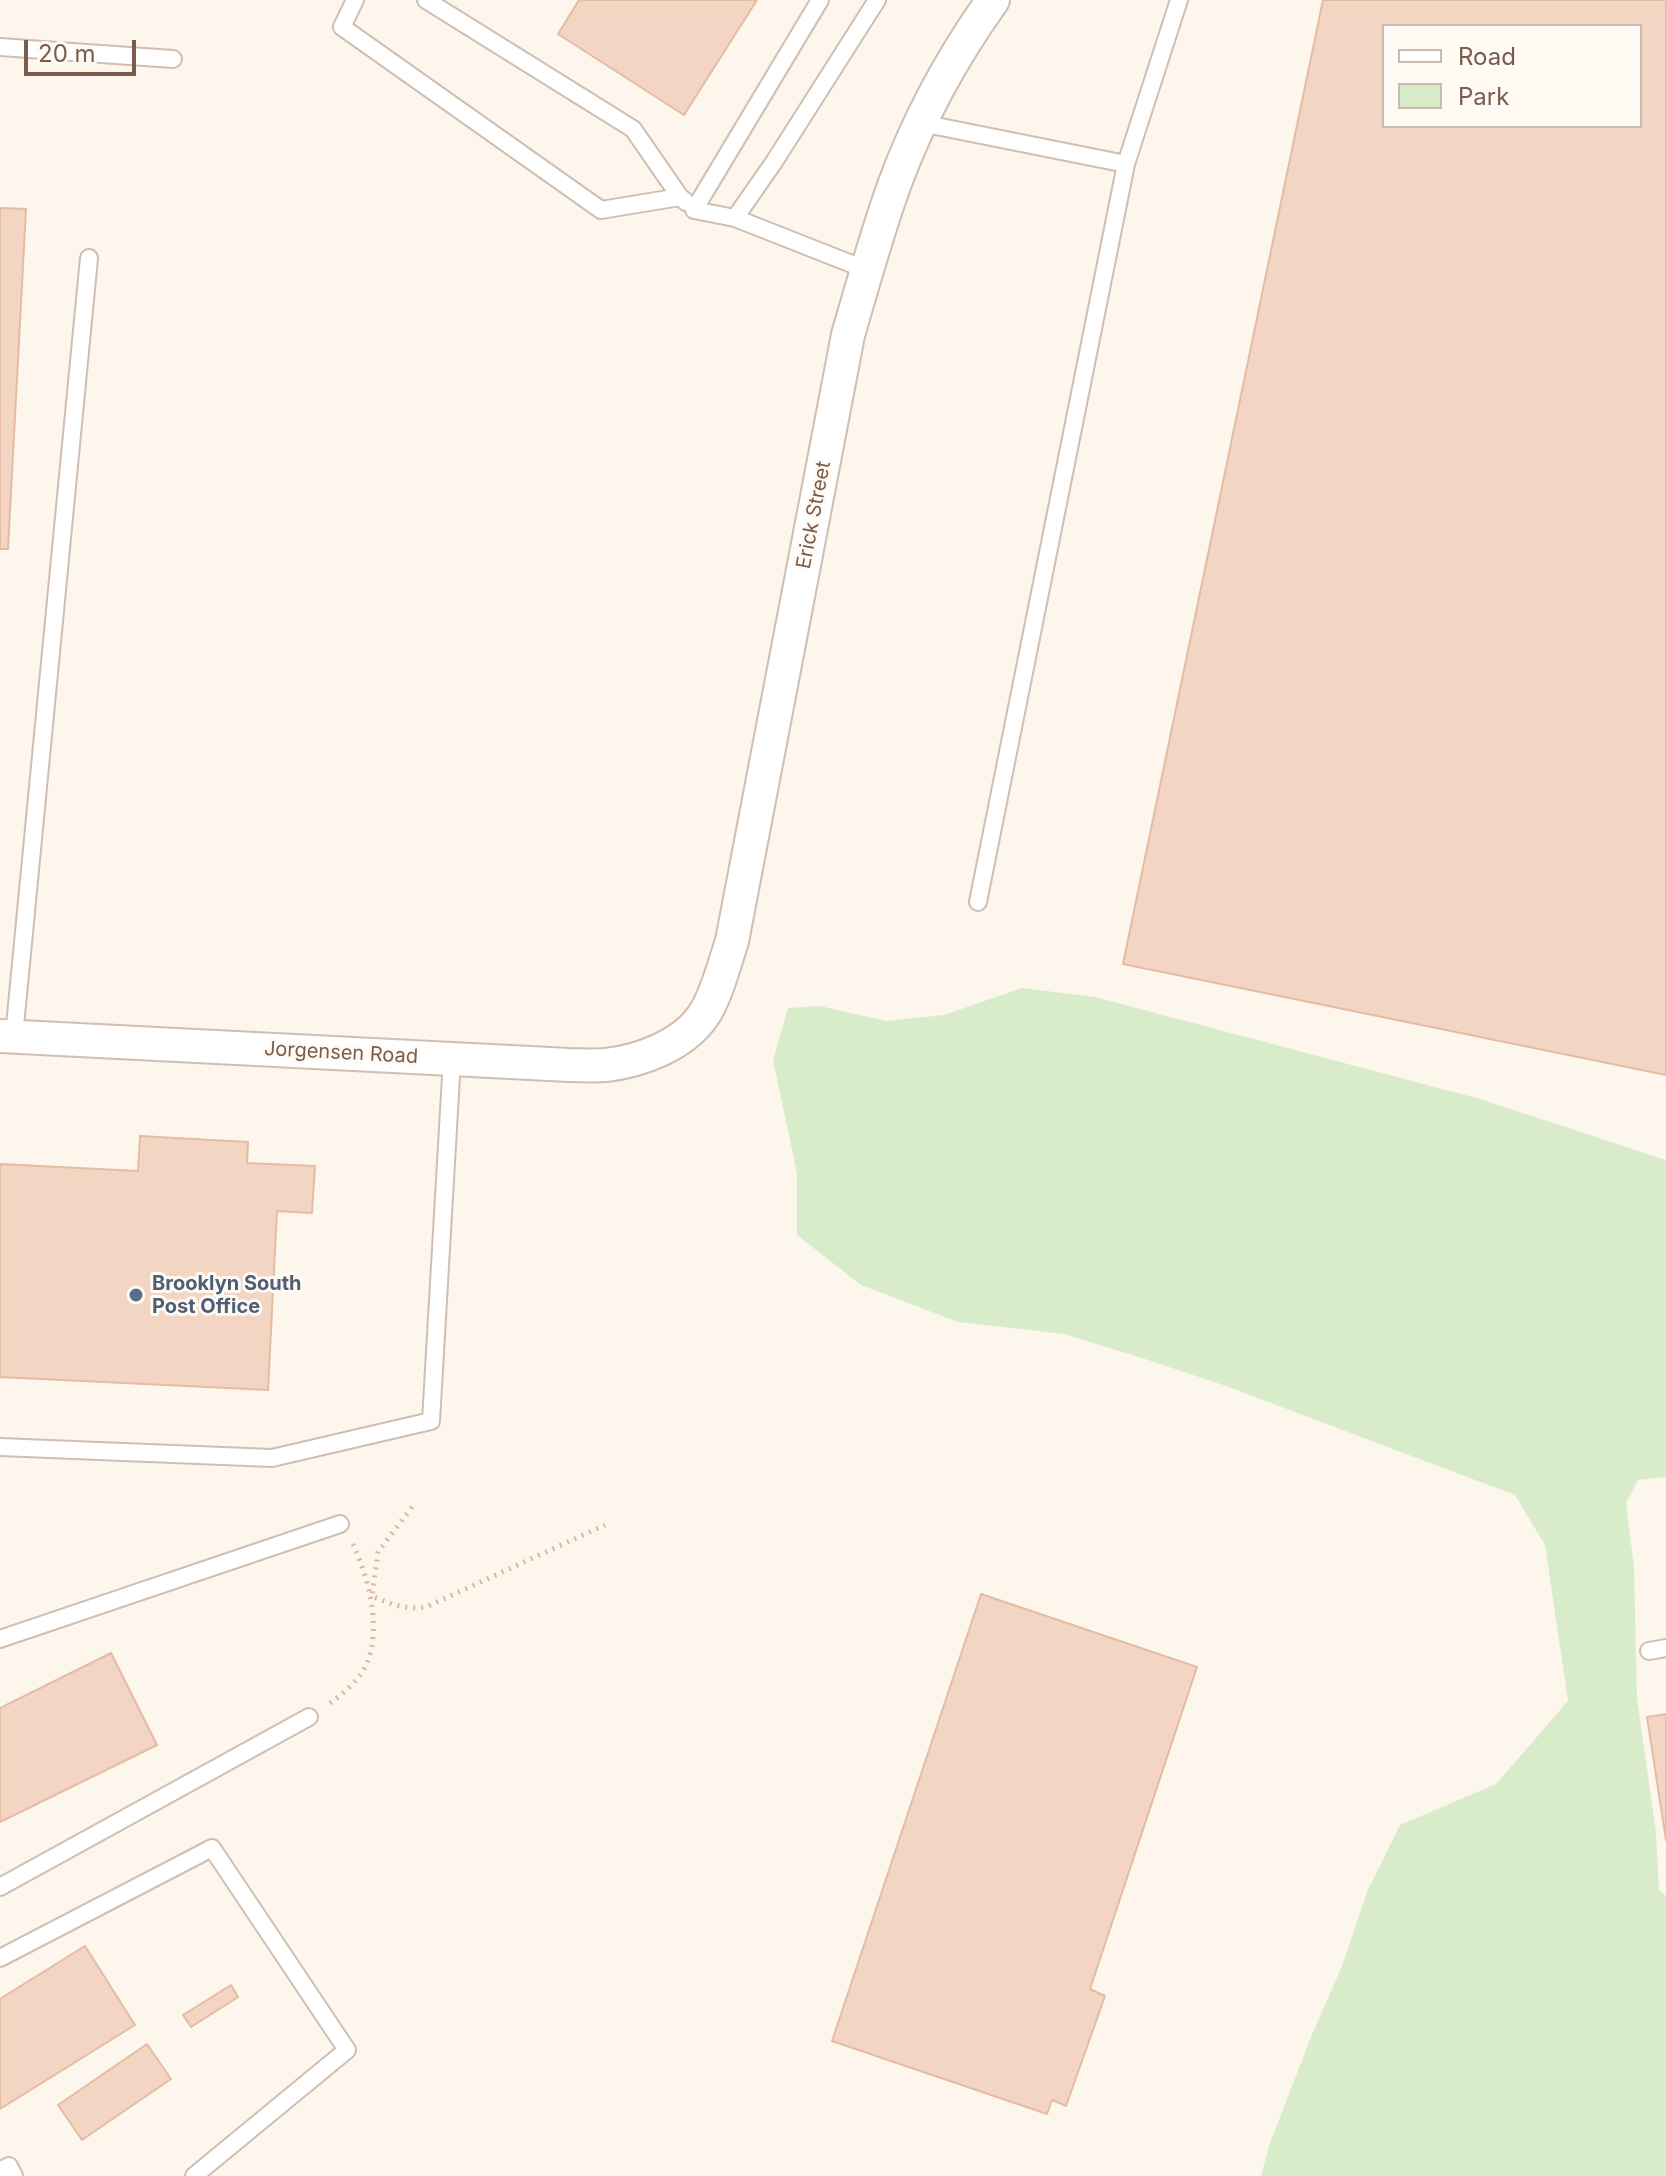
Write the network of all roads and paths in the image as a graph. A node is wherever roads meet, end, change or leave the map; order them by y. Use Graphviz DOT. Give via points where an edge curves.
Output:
graph roads {
  1 [pos="355,0"];
  2 [pos="426,0"];
  3 [pos="820,0"];
  4 [pos="877,0"];
  5 [pos="993,0"];
  6 [pos="1179,0"];
  7 [pos="0,47"];
  8 [pos="173,59"];
  9 [pos="921,123"];
  10 [pos="1126,164"];
  11 [pos="680,197"];
  12 [pos="694,210"];
  13 [pos="735,218"];
  14 [pos="89,258"];
  15 [pos="867,270"];
  16 [pos="978,902"];
  17 [pos="7,1036"];
  18 [pos="678,1041"];
  19 [pos="452,1059"];
  20 [pos="0,1447"];
  21 [pos="412,1507"];
  22 [pos="340,1524"];
  23 [pos="605,1525"];
  24 [pos="372,1596"];
  25 [pos="0,1639"];
  26 [pos="309,1717"];
  27 [pos="0,1887"];
  28 [pos="0,1958"];
  29 [pos="0,2171"];
  30 [pos="14,2176"];
  31 [pos="194,2176"];
  1 -- 11 [label="lane" via="342,27 601,210"];
  2 -- 11 [label="lane" via="633,129"];
  3 -- 12 [label="lane"];
  4 -- 13 [label="lane"];
  5 -- 9 [label="street, Erick Street"];
  6 -- 10 [label="lane"];
  7 -- 8 [label="lane"];
  9 -- 10 [label="lane"];
  9 -- 15 [label="street, Erick Street" via="895,181"];
  10 -- 16 [label="lane"];
  11 -- 12 [label="lane"];
  12 -- 13 [label="lane"];
  13 -- 15 [label="lane"];
  14 -- 17 [label="lane"];
  15 -- 18 [label="street, Erick Street" via="848,335 732,941 704,1016"];
  17 -- 19 [label="street, Jorgensen Road"];
  18 -- 19 [label="street, Jorgensen Road" via="608,1065"];
  19 -- 20 [label="lane" via="431,1421 272,1458"];
  21 -- 24 [label="path" via="378,1552"];
  22 -- 24 [label="path" via="355,1547"];
  22 -- 25 [label="lane"];
  23 -- 24 [label="path" via="426,1607 393,1606"];
  24 -- 26 [label="path" via="372,1648 364,1670"];
  26 -- 27 [label="lane"];
  28 -- 31 [label="lane" via="212,1848 347,2050"];
  29 -- 30 [label="lane" via="9,2166"];
}
